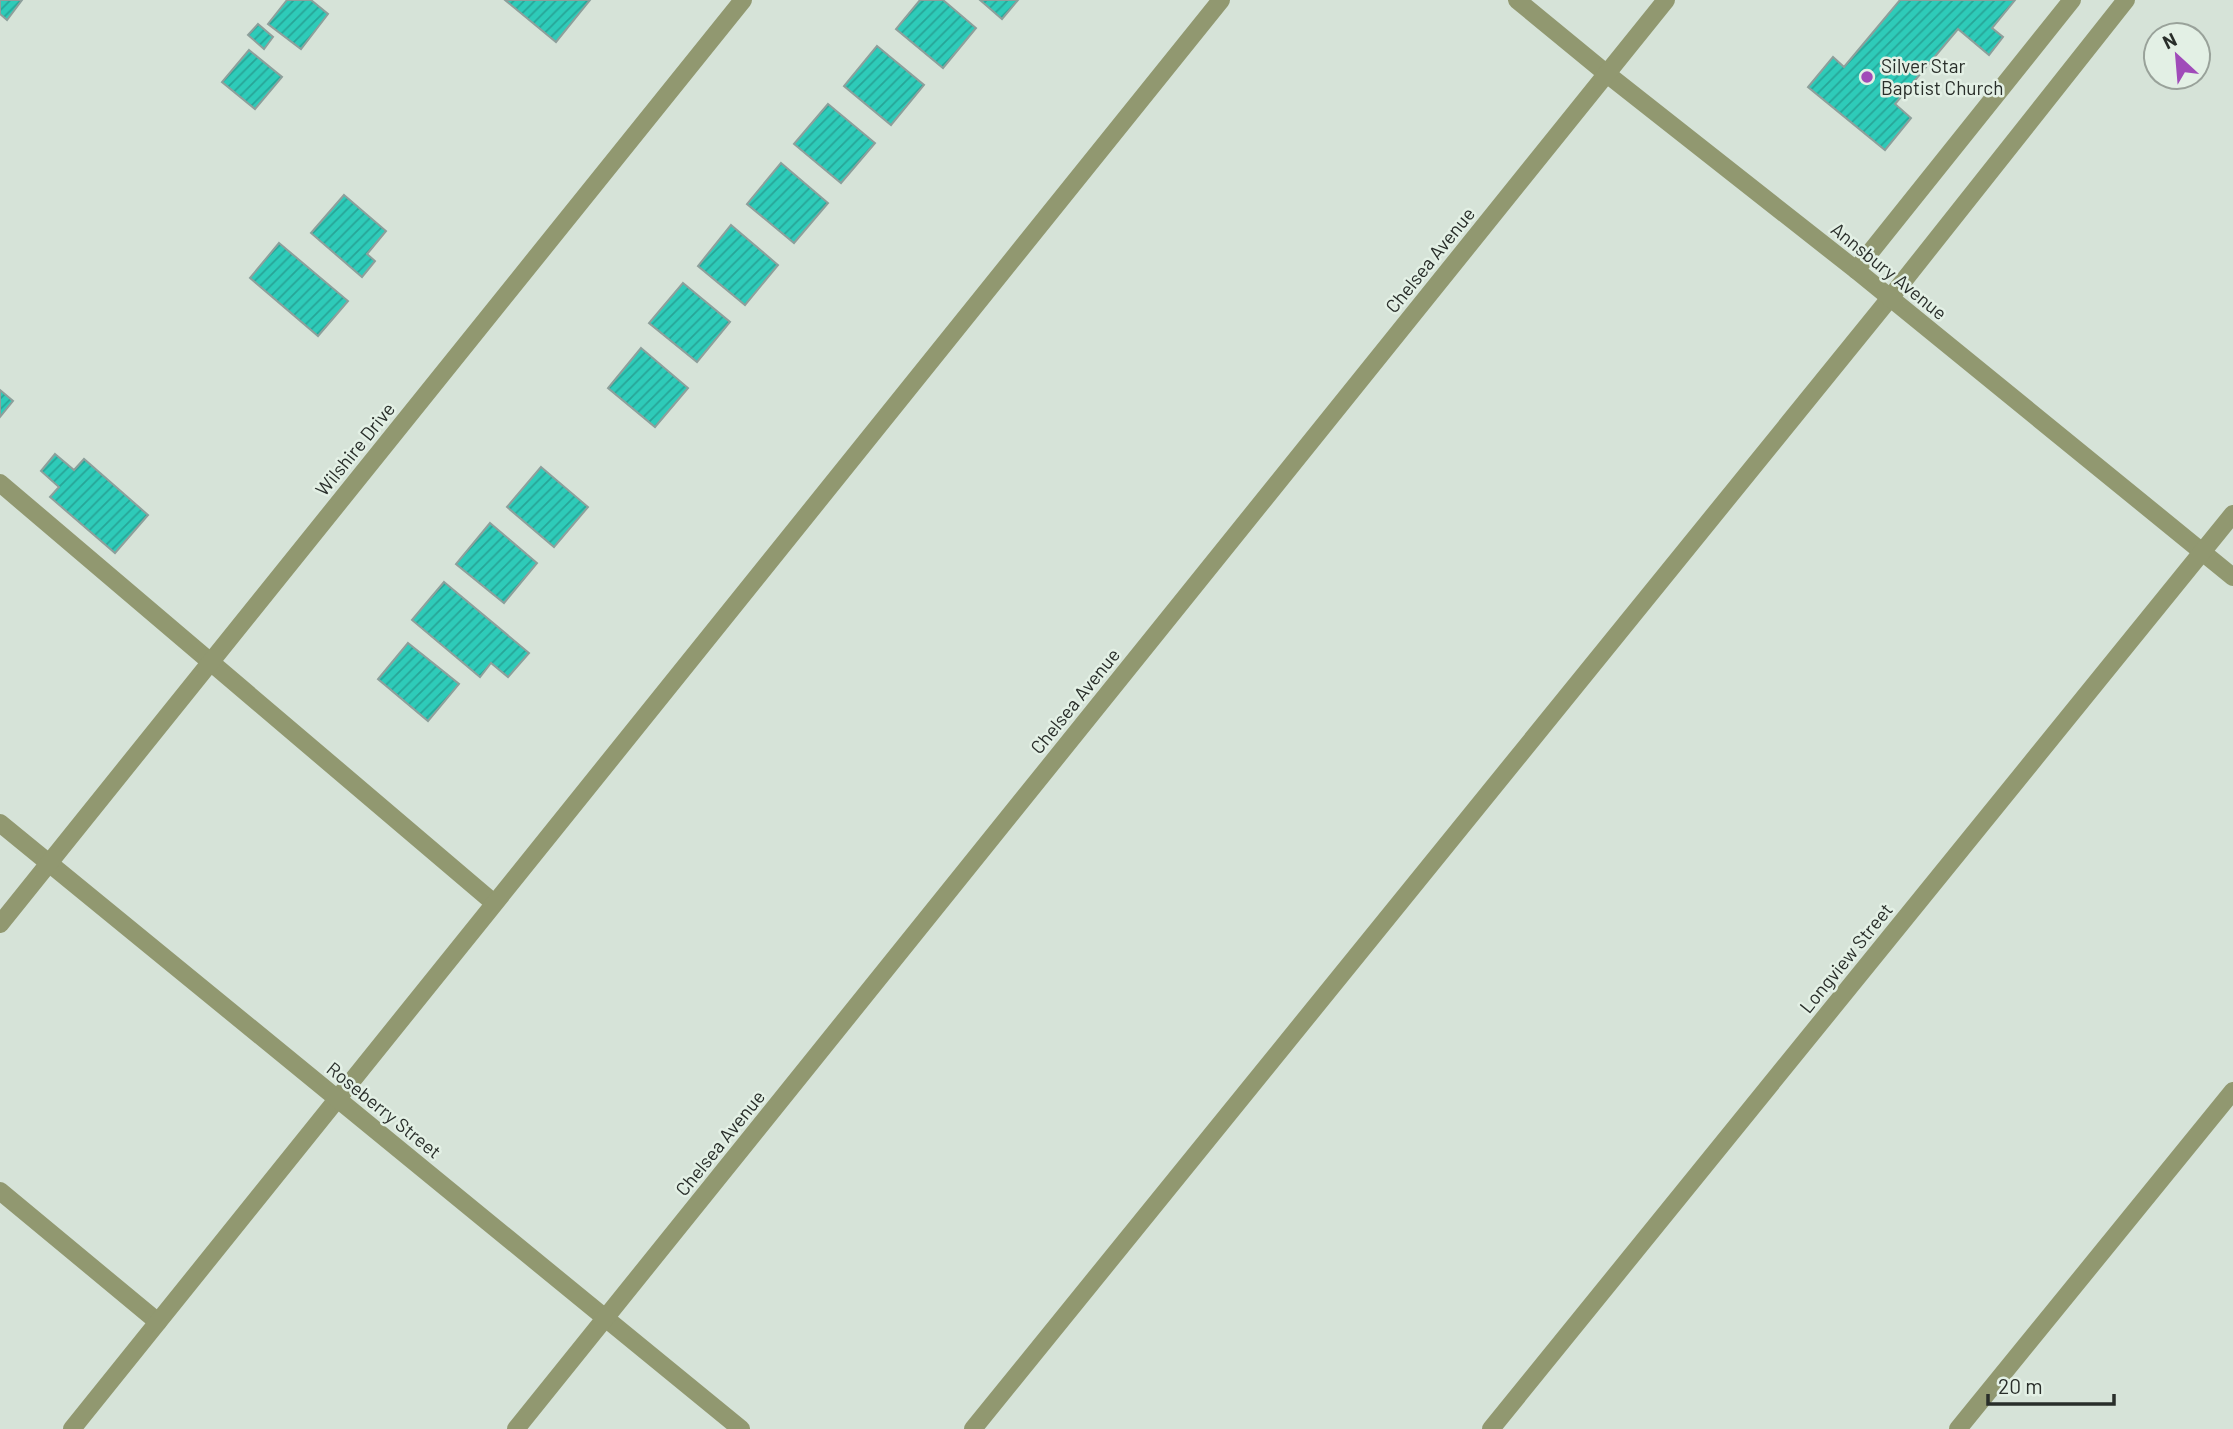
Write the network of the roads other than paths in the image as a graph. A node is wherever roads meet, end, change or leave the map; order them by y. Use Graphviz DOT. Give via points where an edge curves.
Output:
graph roads {
  1 [pos="743,0"];
  2 [pos="1222,0"];
  3 [pos="1517,0"];
  4 [pos="1666,0"];
  5 [pos="2072,0"];
  6 [pos="2126,0"];
  7 [pos="1606,74"];
  8 [pos="1856,270"];
  9 [pos="1890,298"];
  10 [pos="0,484"];
  11 [pos="2233,514"];
  12 [pos="2202,552"];
  13 [pos="2233,578"];
  14 [pos="210,662"];
  15 [pos="0,823"];
  16 [pos="48,863"];
  17 [pos="494,903"];
  18 [pos="0,924"];
  19 [pos="2233,1091"];
  20 [pos="337,1098"];
  21 [pos="0,1191"];
  22 [pos="606,1318"];
  23 [pos="158,1322"];
  24 [pos="72,1429"];
  25 [pos="516,1429"];
  26 [pos="741,1429"];
  27 [pos="972,1429"];
  28 [pos="1491,1429"];
  29 [pos="1958,1429"];
  1 -- 14 [label="street, Wilshire Drive"];
  2 -- 17 [label="street"];
  3 -- 7 [label="street, Annsbury Avenue"];
  4 -- 7 [label="street, Chelsea Avenue"];
  5 -- 8 [label="street"];
  6 -- 9 [label="street"];
  7 -- 8 [label="street, Annsbury Avenue"];
  7 -- 22 [label="street, Chelsea Avenue"];
  8 -- 9 [label="street, Annsbury Avenue"];
  9 -- 12 [label="street, Annsbury Avenue"];
  9 -- 27 [label="street"];
  10 -- 14 [label="street"];
  11 -- 12 [label="street, Longview Street"];
  12 -- 13 [label="street, Annsbury Avenue"];
  12 -- 28 [label="street, Longview Street"];
  14 -- 16 [label="street, Wilshire Drive"];
  14 -- 17 [label="street"];
  15 -- 16 [label="street, Roseberry Street"];
  16 -- 18 [label="street, Wilshire Drive"];
  16 -- 20 [label="street, Roseberry Street"];
  17 -- 20 [label="street"];
  19 -- 29 [label="street"];
  20 -- 22 [label="street, Roseberry Street"];
  20 -- 23 [label="street"];
  21 -- 23 [label="street"];
  22 -- 25 [label="street, Chelsea Avenue"];
  22 -- 26 [label="street, Roseberry Street"];
  23 -- 24 [label="street"];
}
